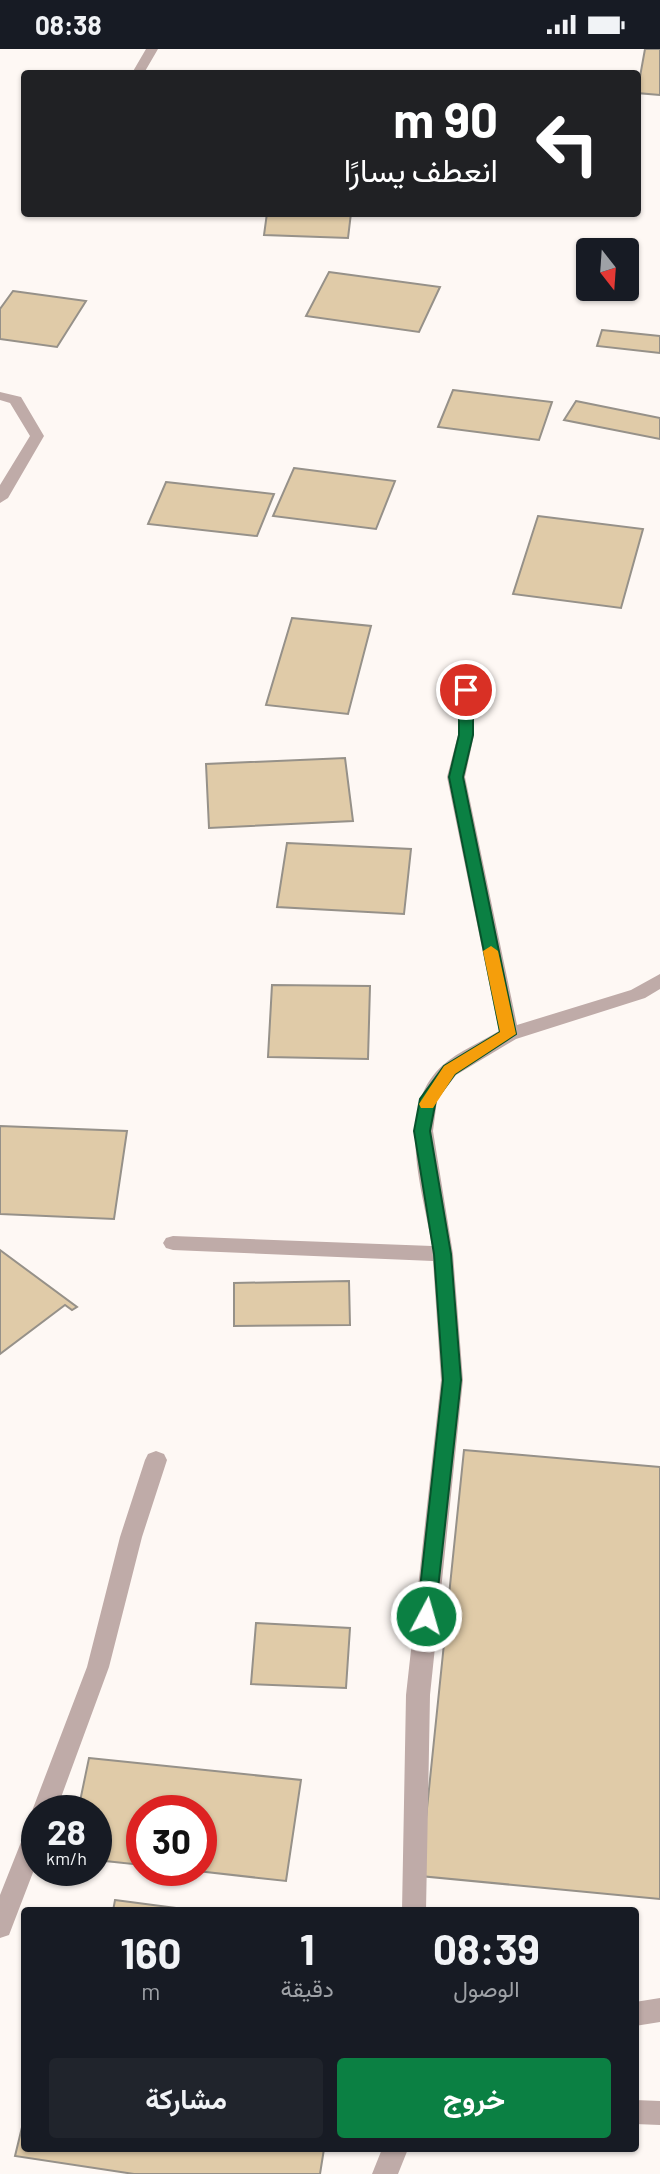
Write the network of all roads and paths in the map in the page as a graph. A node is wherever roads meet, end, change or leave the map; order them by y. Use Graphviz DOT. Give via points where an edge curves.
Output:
graph roads {
  1 [pos="152,49"];
  2 [pos="140,70"];
  3 [pos="0,395"];
  4 [pos="0,498"];
  5 [pos="466,667"];
  6 [pos="660,980"];
  7 [pos="509,1034"];
  8 [pos="173,1243"];
  9 [pos="443,1254"];
  10 [pos="156,1460"];
  11 [pos="50,1795"];
  12 [pos="21,1871"];
  13 [pos="414,1907"];
  14 [pos="0,1927"];
  15 [pos="660,2010"];
  16 [pos="639,2013"];
  17 [pos="639,2112"];
  18 [pos="660,2113"];
  19 [pos="393,2152"];
  20 [pos="385,2174"];
  1 -- 2 [label="street"];
  3 -- 4 [label="street" via="16,400 37,436"];
  5 -- 7 [label="street" via="466,735 456,777"];
  6 -- 7 [label="street" via="638,994"];
  7 -- 9 [label="street" via="449,1070 428,1099 422,1131"];
  8 -- 9 [label="street"];
  9 -- 13 [label="street" via="452,1380 418,1695"];
  10 -- 11 [label="street" via="98,1667"];
  12 -- 14 [label="street"];
  15 -- 16 [label="street"];
  17 -- 18 [label="street"];
  19 -- 20 [label="street"];
}
